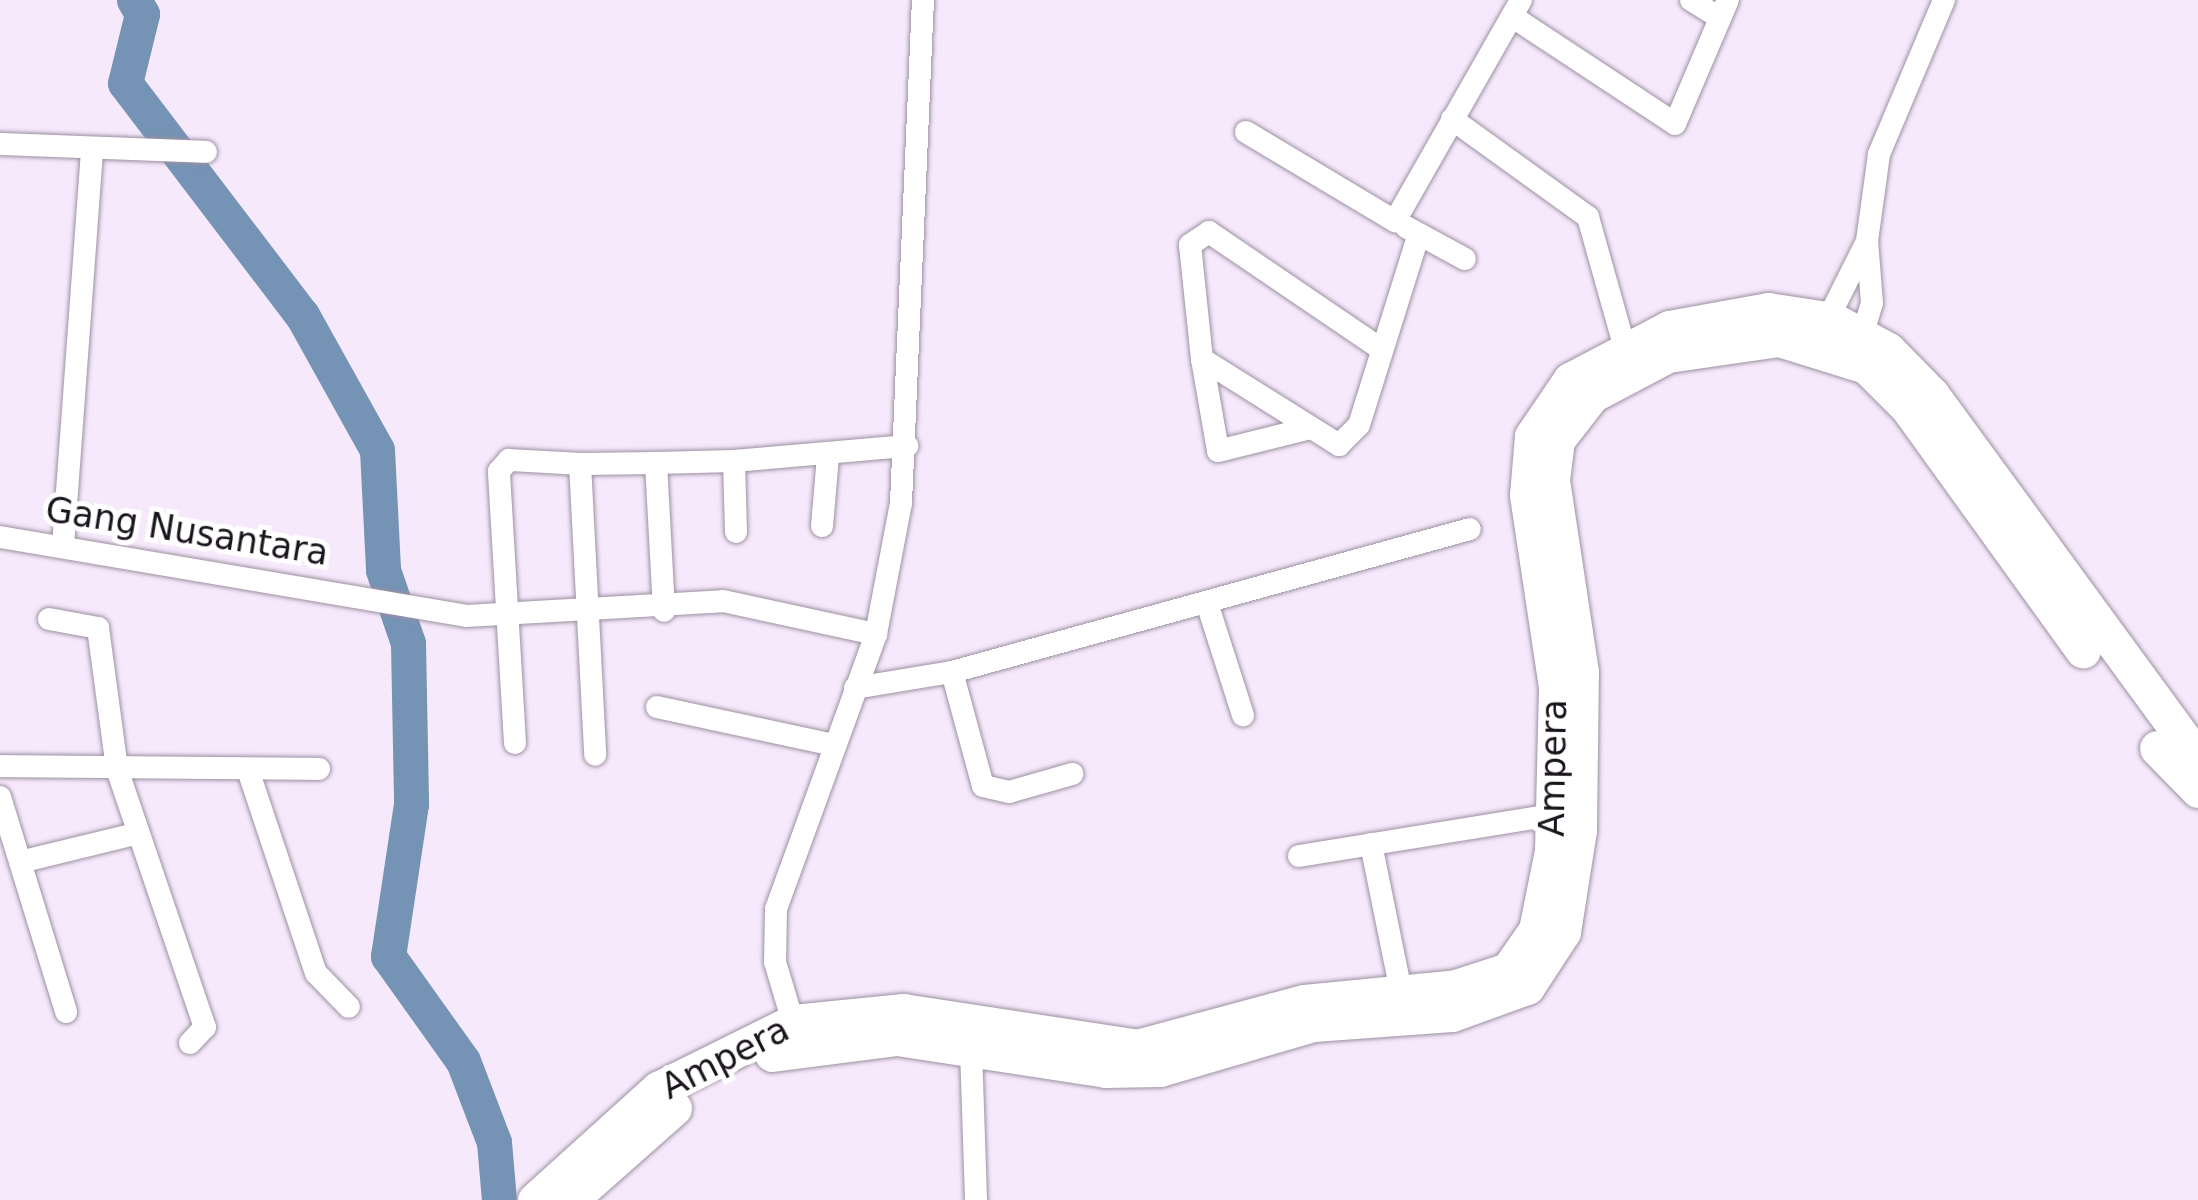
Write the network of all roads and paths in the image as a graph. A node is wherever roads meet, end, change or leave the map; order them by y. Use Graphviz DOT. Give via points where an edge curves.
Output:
graph roads {
  1 [pos="923,0"];
  2 [pos="1691,0"];
  3 [pos="1944,0"];
  4 [pos="1517,8"];
  5 [pos="1724,9"];
  6 [pos="1452,119"];
  7 [pos="1246,132"];
  8 [pos="0,144"];
  9 [pos="92,149"];
  10 [pos="206,152"];
  11 [pos="1394,221"];
  12 [pos="1419,234"];
  13 [pos="1867,241"];
  14 [pos="1465,259"];
  15 [pos="1822,331"];
  16 [pos="1624,345"];
  17 [pos="1859,346"];
  18 [pos="1381,349"];
  19 [pos="1202,358"];
  20 [pos="1306,429"];
  21 [pos="906,446"];
  22 [pos="828,456"];
  23 [pos="734,461"];
  24 [pos="656,463"];
  25 [pos="580,464"];
  26 [pos="822,526"];
  27 [pos="1470,529"];
  28 [pos="736,532"];
  29 [pos="0,537"];
  30 [pos="63,546"];
  31 [pos="1207,603"];
  32 [pos="664,611"];
  33 [pos="586,614"];
  34 [pos="504,616"];
  35 [pos="49,619"];
  36 [pos="876,634"];
  37 [pos="952,672"];
  38 [pos="854,688"];
  39 [pos="657,707"];
  40 [pos="1243,715"];
  41 [pos="514,743"];
  42 [pos="830,744"];
  43 [pos="594,755"];
  44 [pos="2198,758"];
  45 [pos="0,766"];
  46 [pos="319,769"];
  47 [pos="118,770"];
  48 [pos="248,770"];
  49 [pos="1072,774"];
  50 [pos="2198,790"];
  51 [pos="0,798"];
  52 [pos="1553,815"];
  53 [pos="139,833"];
  54 [pos="1371,844"];
  55 [pos="1299,856"];
  56 [pos="20,862"];
  57 [pos="1401,992"];
  58 [pos="349,1008"];
  59 [pos="66,1012"];
  60 [pos="793,1022"];
  61 [pos="838,1026"];
  62 [pos="190,1043"];
  63 [pos="971,1048"];
  64 [pos="535,1200"];
  65 [pos="570,1200"];
  66 [pos="976,1200"];
  1 -- 21 [label="street"];
  2 -- 5 [label="street"];
  3 -- 13 [label="street" via="1879,154"];
  4 -- 5 [label="street" via="1672,124 1683,117"];
  4 -- 6 [label="street"];
  6 -- 11 [label="street"];
  6 -- 16 [label="street" via="1588,218"];
  7 -- 11 [label="street"];
  8 -- 9 [label="street"];
  9 -- 10 [label="street"];
  9 -- 30 [label="street"];
  11 -- 12 [label="street"];
  12 -- 14 [label="street"];
  12 -- 18 [label="street"];
  13 -- 15 [label="street"];
  13 -- 17 [label="street"];
  15 -- 16 [label="main road, Ampera" via="1741,310"];
  15 -- 17 [label="main road, Ampera"];
  15 -- 63 [label="main road, Ampera" via="1733,339 1668,356 1600,389 1556,440 1552,480 1580,672 1579,830 1563,932 1527,987 1452,1014 1313,1024 1160,1069"];
  16 -- 52 [label="main road, Ampera" via="1570,380 1529,451 1554,653"];
  17 -- 44 [label="main road, Ampera" via="1932,395"];
  17 -- 50 [label="main road, Ampera" via="2110,688"];
  18 -- 19 [label="street" via="1202,231 1190,245"];
  18 -- 20 [label="street" via="1346,442"];
  19 -- 20 [label="street"];
  19 -- 20 [label="street" via="1218,451"];
  21 -- 22 [label="street"];
  21 -- 36 [label="street"];
  22 -- 23 [label="street"];
  22 -- 26 [label="street"];
  23 -- 24 [label="street"];
  23 -- 28 [label="street"];
  24 -- 25 [label="street"];
  24 -- 32 [label="street"];
  25 -- 33 [label="street"];
  25 -- 34 [label="street" via="502,464"];
  27 -- 31 [label="street"];
  29 -- 30 [label="street, Gang Nusantara"];
  30 -- 34 [label="street, Gang Nusantara"];
  31 -- 37 [label="street"];
  31 -- 40 [label="street"];
  32 -- 33 [label="street, Gang Nusantara"];
  32 -- 36 [label="street, Gang Nusantara" via="723,601"];
  33 -- 34 [label="street, Gang Nusantara"];
  33 -- 43 [label="street"];
  34 -- 41 [label="street"];
  35 -- 47 [label="street" via="98,628"];
  36 -- 38 [label="street"];
  37 -- 38 [label="street"];
  37 -- 49 [label="street" via="983,786 1009,792"];
  38 -- 42 [label="street"];
  39 -- 42 [label="street"];
  42 -- 60 [label="street" via="772,933"];
  45 -- 47 [label="street"];
  46 -- 48 [label="street"];
  47 -- 48 [label="street" via="180,762"];
  47 -- 53 [label="street"];
  48 -- 58 [label="street" via="316,972"];
  51 -- 56 [label="street"];
  52 -- 54 [label="street"];
  52 -- 57 [label="main road, Ampera" via="1544,904 1516,962 1489,980"];
  53 -- 56 [label="street"];
  53 -- 62 [label="street" via="205,1027"];
  54 -- 55 [label="street"];
  54 -- 57 [label="street"];
  56 -- 59 [label="street"];
  57 -- 61 [label="main road, Ampera" via="1304,1002 1137,1047 903,1011"];
  60 -- 61 [label="main road, Ampera"];
  60 -- 64 [label="main road, Ampera" via="658,1089"];
  61 -- 63 [label="main road, Ampera"];
  61 -- 65 [label="main road, Ampera" via="693,1094"];
  63 -- 66 [label="street"];
}
